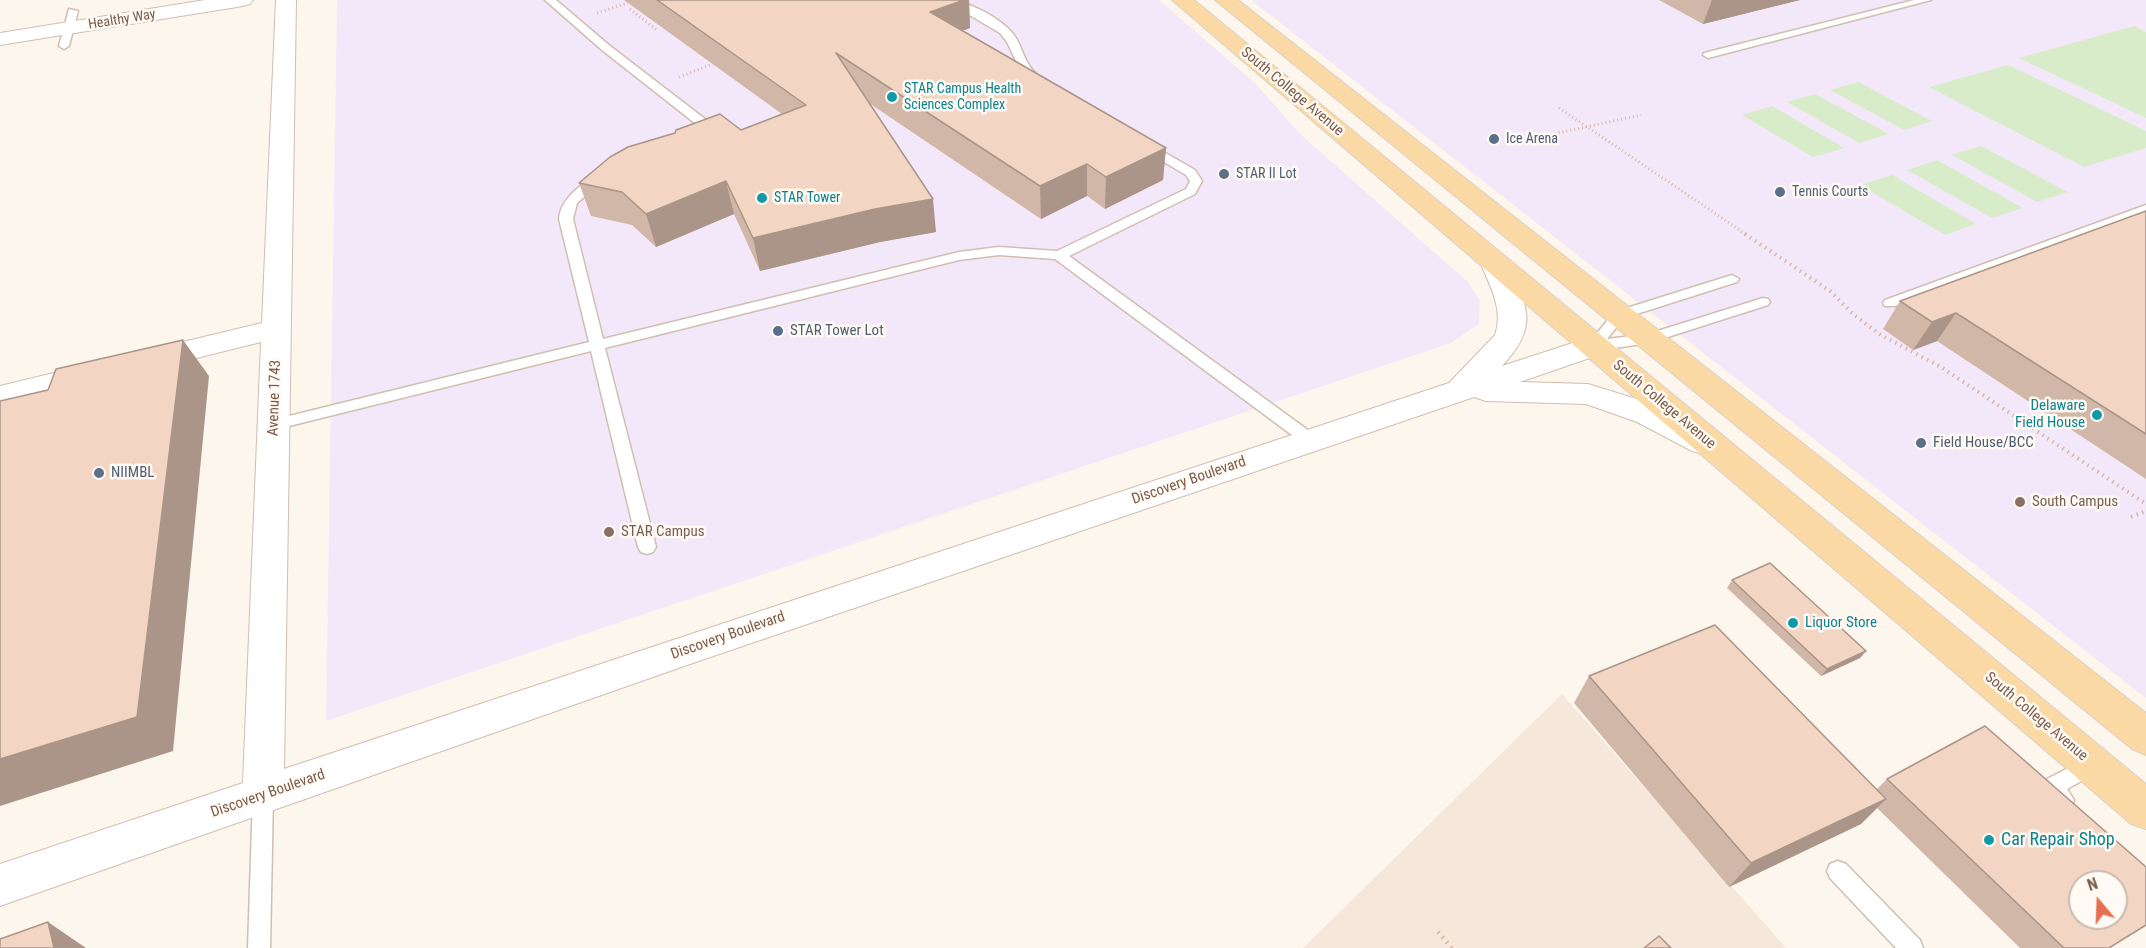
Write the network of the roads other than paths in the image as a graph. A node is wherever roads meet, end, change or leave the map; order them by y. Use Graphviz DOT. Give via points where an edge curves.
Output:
graph roads {
  1 [pos="243,0"];
  2 [pos="286,0"];
  3 [pos="550,0"];
  4 [pos="949,0"];
  5 [pos="1182,0"];
  6 [pos="1225,0"];
  7 [pos="1926,0"];
  8 [pos="0,39"];
  9 [pos="1708,55"];
  10 [pos="1043,84"];
  11 [pos="1133,138"];
  12 [pos="693,141"];
  13 [pos="613,172"];
  14 [pos="2146,209"];
  15 [pos="1059,255"];
  16 [pos="1494,262"];
  17 [pos="1732,279"];
  18 [pos="1763,302"];
  19 [pos="1890,303"];
  20 [pos="1619,315"];
  21 [pos="277,329"];
  22 [pos="1649,338"];
  23 [pos="1594,346"];
  24 [pos="597,347"];
  25 [pos="1457,391"];
  26 [pos="0,396"];
  27 [pos="273,425"];
  28 [pos="1310,440"];
  29 [pos="1724,454"];
  30 [pos="647,547"];
  31 [pos="2146,737"];
  32 [pos="2092,765"];
  33 [pos="263,796"];
  34 [pos="2146,810"];
  35 [pos="2076,811"];
  36 [pos="1838,871"];
  37 [pos="0,885"];
  38 [pos="259,948"];
  39 [pos="1912,948"];
  1 -- 8 [label="street, Healthy Way"];
  2 -- 21 [label="street, Avenue 1743"];
  3 -- 12 [label="lane" via="714,132"];
  4 -- 10 [label="lane" via="1002,29 1010,37 1021,66"];
  5 -- 16 [label="main road, South College Avenue"];
  6 -- 20 [label="main road, South College Avenue"];
  7 -- 9 [label="lane"];
  11 -- 15 [label="lane" via="1191,173 1196,181 1191,191"];
  13 -- 24 [label="lane" via="585,188 565,210"];
  14 -- 19 [label="lane"];
  15 -- 24 [label="lane" via="999,251 959,256"];
  15 -- 28 [label="lane"];
  16 -- 23 [label="main road, South College Avenue"];
  16 -- 25 [label="street, Discovery Boulevard" via="1510,302 1512,331 1501,348"];
  17 -- 20 [label="lane"];
  18 -- 22 [label="lane"];
  20 -- 22 [label="main road, South College Avenue"];
  20 -- 23 [label="lane"];
  21 -- 26 [label="street"];
  21 -- 27 [label="street, Avenue 1743"];
  22 -- 23 [label="lane"];
  22 -- 31 [label="main road, South College Avenue"];
  23 -- 25 [label="street, Discovery Boulevard"];
  23 -- 29 [label="main road, South College Avenue"];
  24 -- 27 [label="lane"];
  24 -- 30 [label="lane"];
  25 -- 28 [label="street, Discovery Boulevard"];
  25 -- 29 [label="street, Discovery Boulevard" via="1588,394 1648,414"];
  27 -- 33 [label="street, Avenue 1743"];
  28 -- 33 [label="street, Discovery Boulevard"];
  29 -- 32 [label="main road, South College Avenue"];
  32 -- 34 [label="main road, South College Avenue"];
  32 -- 35 [label="lane" via="2050,788"];
  33 -- 37 [label="street, Discovery Boulevard"];
  33 -- 38 [label="lane"];
  36 -- 39 [label="lane"];
}
